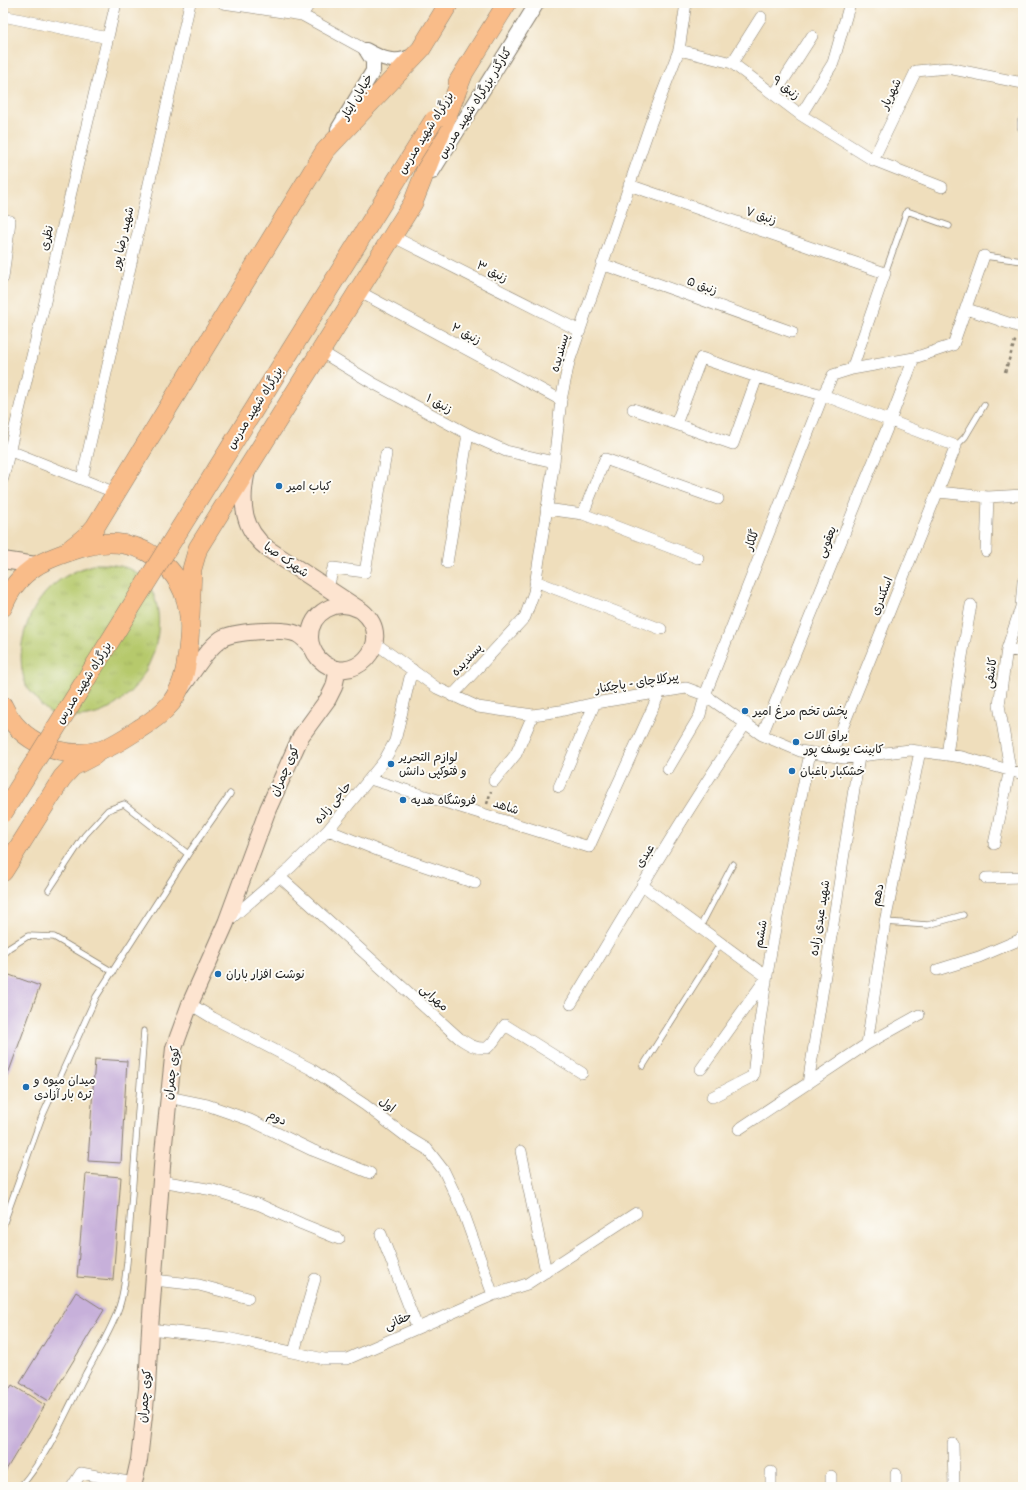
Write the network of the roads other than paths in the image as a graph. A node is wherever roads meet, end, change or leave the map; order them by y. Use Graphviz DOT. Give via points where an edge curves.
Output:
graph roads {
  1 [pos="116,3"];
  2 [pos="190,3"];
  3 [pos="223,3"];
  4 [pos="310,3"];
  5 [pos="450,3"];
  6 [pos="507,3"];
  7 [pos="537,3"];
  8 [pos="686,3"];
  9 [pos="850,3"];
  10 [pos="302,15"];
  11 [pos="3,16"];
  12 [pos="761,17"];
  13 [pos="812,36"];
  14 [pos="108,38"];
  15 [pos="366,50"];
  16 [pos="679,50"];
  17 [pos="417,53"];
  18 [pos="732,63"];
  19 [pos="464,72"];
  20 [pos="1023,83"];
  21 [pos="774,95"];
  22 [pos="800,115"];
  23 [pos="1023,122"];
  24 [pos="1022,127"];
  25 [pos="325,150"];
  26 [pos="873,160"];
  27 [pos="629,185"];
  28 [pos="942,187"];
  29 [pos="413,202"];
  30 [pos="3,219"];
  31 [pos="949,226"];
  32 [pos="392,236"];
  33 [pos="984,256"];
  34 [pos="1023,261"];
  35 [pos="602,264"];
  36 [pos="885,273"];
  37 [pos="3,278"];
  38 [pos="358,291"];
  39 [pos="967,309"];
  40 [pos="1022,327"];
  41 [pos="580,331"];
  42 [pos="792,332"];
  43 [pos="320,351"];
  44 [pos="914,358"];
  45 [pos="852,369"];
  46 [pos="757,377"];
  47 [pos="823,395"];
  48 [pos="561,400"];
  49 [pos="984,405"];
  50 [pos="633,409"];
  51 [pos="890,421"];
  52 [pos="676,424"];
  53 [pos="468,434"];
  54 [pos="956,446"];
  55 [pos="7,449"];
  56 [pos="386,454"];
  57 [pos="554,462"];
  58 [pos="248,468"];
  59 [pos="3,478"];
  60 [pos="82,479"];
  61 [pos="938,492"];
  62 [pos="116,493"];
  63 [pos="1023,495"];
  64 [pos="988,497"];
  65 [pos="718,499"];
  66 [pos="546,509"];
  67 [pos="583,514"];
  68 [pos="986,551"];
  69 [pos="65,553"];
  70 [pos="698,558"];
  71 [pos="3,560"];
  72 [pos="447,562"];
  73 [pos="36,565"];
  74 [pos="535,581"];
  75 [pos="1023,582"];
  76 [pos="328,588"];
  77 [pos="971,605"];
  78 [pos="3,607"];
  79 [pos="358,609"];
  80 [pos="190,617"];
  81 [pos="661,629"];
  82 [pos="375,643"];
  83 [pos="312,648"];
  84 [pos="1007,649"];
  85 [pos="1023,652"];
  86 [pos="338,669"];
  87 [pos="412,670"];
  88 [pos="660,692"];
  89 [pos="705,695"];
  90 [pos="452,696"];
  91 [pos="174,698"];
  92 [pos="595,703"];
  93 [pos="3,706"];
  94 [pos="533,715"];
  95 [pos="746,723"];
  96 [pos="762,735"];
  97 [pos="118,742"];
  98 [pos="920,751"];
  99 [pos="810,753"];
  100 [pos="947,755"];
  101 [pos="831,756"];
  102 [pos="859,757"];
  103 [pos="668,769"];
  104 [pos="1010,770"];
  105 [pos="1023,774"];
  106 [pos="370,780"];
  107 [pos="494,780"];
  108 [pos="559,787"];
  109 [pos="230,794"];
  110 [pos="3,813"];
  111 [pos="328,830"];
  112 [pos="994,844"];
  113 [pos="188,854"];
  114 [pos="733,864"];
  115 [pos="3,872"];
  116 [pos="280,877"];
  117 [pos="1023,877"];
  118 [pos="986,878"];
  119 [pos="475,883"];
  120 [pos="642,885"];
  121 [pos="49,890"];
  122 [pos="963,915"];
  123 [pos="885,922"];
  124 [pos="226,923"];
  125 [pos="700,927"];
  126 [pos="1023,936"];
  127 [pos="721,943"];
  128 [pos="3,954"];
  129 [pos="937,970"];
  130 [pos="113,972"];
  131 [pos="767,977"];
  132 [pos="190,1004"];
  133 [pos="571,1004"];
  134 [pos="920,1015"];
  135 [pos="144,1031"];
  136 [pos="867,1044"];
  137 [pos="643,1066"];
  138 [pos="701,1069"];
  139 [pos="582,1073"];
  140 [pos="808,1084"];
  141 [pos="168,1097"];
  142 [pos="712,1097"];
  143 [pos="739,1129"];
  144 [pos="521,1151"];
  145 [pos="370,1173"];
  146 [pos="160,1181"];
  147 [pos="636,1213"];
  148 [pos="3,1225"];
  149 [pos="381,1234"];
  150 [pos="339,1239"];
  151 [pos="546,1272"];
  152 [pos="315,1279"];
  153 [pos="154,1280"];
  154 [pos="493,1295"];
  155 [pos="248,1298"];
  156 [pos="417,1327"];
  157 [pos="150,1329"];
  158 [pos="294,1352"];
  159 [pos="953,1444"];
  160 [pos="771,1472"];
  161 [pos="896,1474"];
  162 [pos="133,1485"];
  163 [pos="20,1487"];
  164 [pos="72,1487"];
  165 [pos="771,1487"];
  166 [pos="896,1487"];
  167 [pos="954,1487"];
  1 -- 14 [label="street, نظری"];
  2 -- 60 [label="street, شهید رضا پور"];
  3 -- 10 [label="street"];
  4 -- 10 [label="street"];
  5 -- 17 [label="highway"];
  6 -- 19 [label="highway, بزرگراه شهید مدرس"];
  7 -- 29 [label="street, کنارگذر بزرگراه شهید مدرس"];
  8 -- 16 [label="street, پسندیده"];
  9 -- 22 [label="street" via="833,63"];
  10 -- 15 [label="street"];
  11 -- 14 [label="street"];
  12 -- 18 [label="street"];
  13 -- 21 [label="street"];
  14 -- 55 [label="street, نظری"];
  15 -- 17 [label="street" via="378,57 396,61"];
  15 -- 25 [label="street, خیابان ایثار" via="373,61 373,71"];
  16 -- 18 [label="street, زنبق ۹"];
  16 -- 27 [label="street, پسندیده"];
  17 -- 25 [label="highway"];
  18 -- 21 [label="street, زنبق ۹"];
  19 -- 29 [label="highway"];
  19 -- 110 [label="highway, بزرگراه شهید مدرس, bridge"];
  20 -- 26 [label="street, شهریار" via="948,68 916,71"];
  21 -- 22 [label="street, زنبق ۹"];
  22 -- 26 [label="street, زنبق ۹"];
  23 -- 24 [label="street"];
  25 -- 62 [label="highway"];
  26 -- 28 [label="street, زنبق ۹"];
  27 -- 35 [label="street, پسندیده"];
  27 -- 36 [label="street, زنبق ۷"];
  29 -- 32 [label="highway"];
  30 -- 37 [label="street" via="10,221"];
  31 -- 36 [label="lane" via="907,211"];
  32 -- 38 [label="highway"];
  32 -- 41 [label="street, زنبق ۳"];
  33 -- 34 [label="lane"];
  33 -- 39 [label="street"];
  35 -- 41 [label="street, پسندیده"];
  35 -- 42 [label="street, زنبق ۵"];
  36 -- 45 [label="street"];
  38 -- 43 [label="highway"];
  38 -- 48 [label="street, زنبق ۲"];
  39 -- 40 [label="street"];
  39 -- 44 [label="street, گلکار" via="954,345"];
  41 -- 48 [label="street, پسندیده" via="569,362"];
  43 -- 53 [label="street, زنبق ۱" via="371,382"];
  43 -- 58 [label="highway"];
  44 -- 45 [label="street, گلکار"];
  44 -- 51 [label="street, یعقوبی"];
  45 -- 47 [label="street, گلکار" via="833,375"];
  46 -- 47 [label="street"];
  46 -- 52 [label="street" via="701,358"];
  46 -- 52 [label="street" via="734,444"];
  47 -- 51 [label="street"];
  47 -- 89 [label="street, گلکار"];
  48 -- 57 [label="street, پسندیده"];
  49 -- 54 [label="lane" via="965,437"];
  50 -- 52 [label="street"];
  51 -- 54 [label="street"];
  51 -- 96 [label="street, یعقوبی"];
  53 -- 57 [label="street, زنبق ۱" via="506,451"];
  53 -- 72 [label="street"];
  54 -- 61 [label="street, اسکندری"];
  55 -- 59 [label="street, نظری"];
  55 -- 60 [label="street"];
  56 -- 76 [label="street" via="365,572 333,568"];
  57 -- 66 [label="street, پسندیده"];
  58 -- 76 [label="main road, شهرک صبا" via="244,487 244,509 251,532 268,549"];
  58 -- 80 [label="highway" via="196,554 192,570"];
  60 -- 62 [label="street"];
  61 -- 64 [label="street"];
  61 -- 101 [label="street, اسکندری"];
  62 -- 69 [label="highway" via="92,531"];
  63 -- 64 [label="street"];
  64 -- 68 [label="street"];
  65 -- 67 [label="street" via="604,460"];
  66 -- 67 [label="street"];
  66 -- 74 [label="street, پسندیده"];
  67 -- 70 [label="street"];
  69 -- 73 [label="highway"];
  69 -- 80 [label="highway" via="106,542 129,545 146,551 173,574 185,594"];
  71 -- 73 [label="main road"];
  73 -- 78 [label="highway" via="14,586"];
  74 -- 81 [label="street"];
  74 -- 90 [label="street, پسندیده" via="525,617"];
  75 -- 84 [label="street, کاشفی" via="1021,607"];
  76 -- 79 [label="main road, شهرک صبا"];
  77 -- 100 [label="street"];
  79 -- 82 [label="main road" via="365,613 372,623"];
  79 -- 83 [label="main road" via="349,605 338,605 320,614 311,628"];
  80 -- 91 [label="highway" via="185,671"];
  82 -- 86 [label="main road" via="370,655 361,663 350,668"];
  82 -- 87 [label="street, پیرکلاچای - پاچکنار"];
  83 -- 86 [label="main road" via="323,663"];
  83 -- 91 [label="main road" via="302,638 290,632 231,634 216,644"];
  84 -- 85 [label="street"];
  84 -- 104 [label="street, کاشفی" via="999,705"];
  86 -- 124 [label="main road, کوی چمران" via="334,688 301,736 268,809"];
  87 -- 90 [label="street, پیرکلاچای - پاچکنار"];
  87 -- 106 [label="street, حاجی زاده" via="395,741"];
  88 -- 89 [label="street, پیرکلاچای - پاچکنار" via="686,688"];
  88 -- 92 [label="street, پیرکلاچای - پاچکنار"];
  88 -- 106 [label="street, شاهد" via="589,847"];
  89 -- 95 [label="street, پیرکلاچای - پاچکنار"];
  89 -- 103 [label="street" via="700,716"];
  90 -- 94 [label="street, پیرکلاچای - پاچکنار" via="478,707"];
  91 -- 97 [label="highway" via="159,716"];
  92 -- 94 [label="street, پیرکلاچای - پاچکنار"];
  92 -- 108 [label="street"];
  93 -- 97 [label="highway" via="21,731 49,748 87,753"];
  94 -- 107 [label="street" via="516,754"];
  95 -- 96 [label="street, پیرکلاچای - پاچکنار"];
  95 -- 120 [label="street, عبدی"];
  96 -- 99 [label="street, پیرکلاچای - پاچکنار"];
  97 -- 115 [label="highway" via="72,767 64,775"];
  98 -- 100 [label="street, پیرکلاچای - پاچکنار"];
  98 -- 102 [label="street, پیرکلاچای - پاچکنار"];
  98 -- 123 [label="street, دهم"];
  99 -- 101 [label="street, پیرکلاچای - پاچکنار"];
  99 -- 131 [label="street, ششم"];
  100 -- 104 [label="street, پیرکلاچای - پاچکنار"];
  101 -- 102 [label="street, پیرکلاچای - پاچکنار"];
  102 -- 140 [label="street, شهید عبدی زاده"];
  104 -- 105 [label="street, پیرکلاچای - پاچکنار"];
  104 -- 112 [label="street"];
  106 -- 111 [label="street, حاجی زاده"];
  109 -- 113 [label="lane"];
  111 -- 116 [label="street, حاجی زاده"];
  111 -- 119 [label="street" via="377,850"];
  113 -- 121 [label="lane" via="124,804 108,810 85,835"];
  113 -- 130 [label="lane"];
  114 -- 125 [label="lane"];
  116 -- 124 [label="street, حاجی زاده"];
  116 -- 139 [label="street, مهرابی" via="458,1038 469,1045 487,1048 505,1025"];
  117 -- 118 [label="street"];
  120 -- 125 [label="street"];
  120 -- 133 [label="street, عبدی"];
  122 -- 123 [label="lane" via="928,926"];
  123 -- 136 [label="street, دهم"];
  124 -- 132 [label="main road, کوی چمران"];
  125 -- 127 [label="street"];
  126 -- 129 [label="street" via="979,957"];
  127 -- 131 [label="street"];
  127 -- 137 [label="lane"];
  128 -- 130 [label="lane" via="28,936 54,937"];
  130 -- 148 [label="lane" via="96,997 41,1119"];
  131 -- 138 [label="street"];
  131 -- 142 [label="street, ششم" via="753,1076"];
  132 -- 141 [label="main road, کوی چمران" via="174,1048"];
  132 -- 154 [label="street, اول" via="311,1069 427,1149 444,1172 463,1211"];
  134 -- 136 [label="street"];
  135 -- 163 [label="lane" via="124,1290 118,1311 73,1400 44,1454"];
  136 -- 140 [label="street"];
  140 -- 143 [label="street"];
  141 -- 145 [label="street, دوم" via="207,1105 250,1120 312,1150"];
  141 -- 146 [label="main road, کوی چمران"];
  144 -- 151 [label="street"];
  146 -- 150 [label="street" via="213,1190 260,1205"];
  146 -- 153 [label="main road, کوی چمران"];
  147 -- 151 [label="street, حقانی"];
  149 -- 156 [label="street"];
  151 -- 154 [label="street, حقانی" via="527,1284"];
  152 -- 158 [label="street"];
  153 -- 155 [label="street" via="199,1285"];
  153 -- 157 [label="main road, کوی چمران"];
  154 -- 156 [label="street, حقانی"];
  156 -- 158 [label="street, حقانی" via="347,1359 324,1359"];
  157 -- 158 [label="street, حقانی" via="227,1338"];
  157 -- 162 [label="main road, کوی چمران" via="147,1389 139,1460"];
  159 -- 167 [label="street"];
  160 -- 165 [label="street"];
  161 -- 166 [label="street"];
  162 -- 164 [label="street" via="81,1473"];
}
